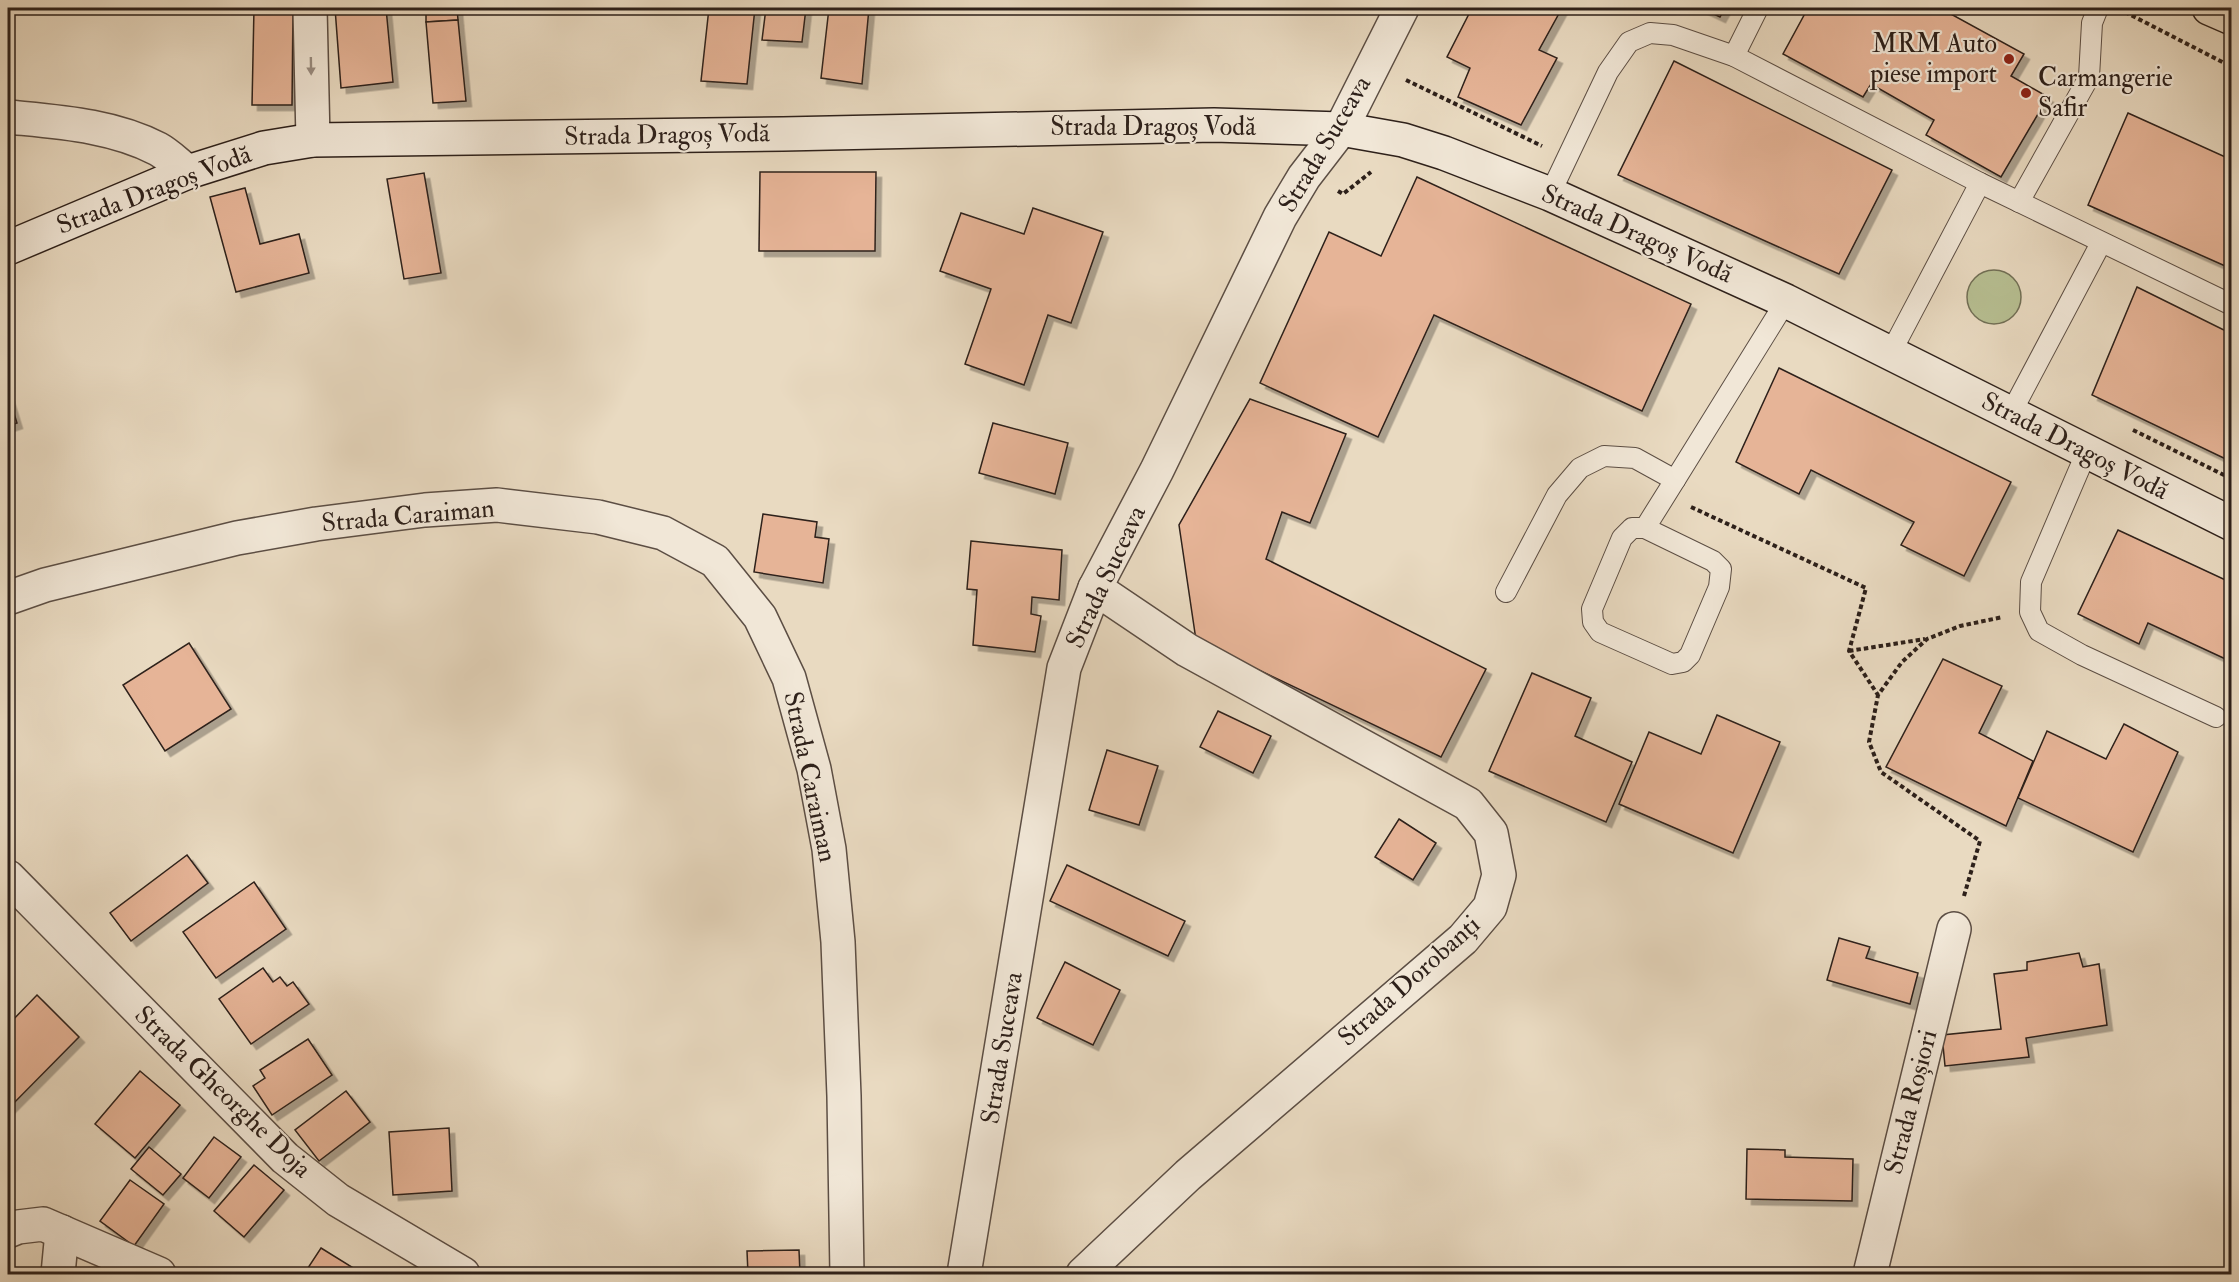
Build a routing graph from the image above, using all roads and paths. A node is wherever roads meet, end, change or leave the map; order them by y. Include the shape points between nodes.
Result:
1 (310, 8) edge
2 (1402, 8) edge
3 (1758, 8) edge
4 (2098, 8) edge
5 (2116, 8) edge
6 (2209, 8) edge
7 (2232, 18) edge
8 (1734, 56) junction
9 (2232, 67) edge
10 (8, 117) edge
11 (1341, 129) junction
12 (313, 140) junction
13 (188, 172) junction
14 (1980, 183) junction
15 (1550, 194) junction
16 (2019, 202) junction
17 (2101, 243) junction
18 (8, 248) edge
19 (1786, 301) junction
20 (2232, 305) edge
21 (1890, 354) junction
22 (2011, 413) junction
23 (2087, 451) junction
24 (1670, 487) junction
25 (2232, 524) edge
26 (1645, 528) junction
27 (1095, 588) junction
28 (1506, 592) dead end
29 (8, 598) edge
30 (2030, 612) junction
31 (1927, 639) junction
32 (1849, 651) junction
33 (1878, 695) junction
34 (2216, 717) dead end
35 (8, 877) edge
36 (1954, 929) joint
37 (8, 1231) edge
38 (62, 1232) junction
39 (58, 1275) edge
40 (159, 1275) edge
41 (463, 1275) edge
42 (847, 1275) edge
43 (964, 1275) edge
44 (1083, 1275) edge
45 (1870, 1275) edge

1 -> 12 street
2 - 11 street, Strada Suceava
3 - 8 lane
4 - 16 lane via 2092,23 2089,77
5 - 9 path
6 - 7 main road
8 - 14 lane
8 - 15 lane via 1673,35 1650,33 1629,42 1608,72
10 - 13 street via 115,132 159,150
11 - 12 street, Strada Dragoș Vodă via 1116,126
11 - 15 street, Strada Dragoș Vodă via 1403,140
11 - 27 street, Strada Suceava via 1304,177 1280,217
12 - 13 street, Strada Dragoș Vodă via 264,148
13 - 18 street, Strada Dragoș Vodă
14 - 16 lane
14 - 21 lane
15 - 19 street, Strada Dragoș Vodă
16 - 17 lane
17 - 20 lane
17 - 22 lane
19 - 21 street, Strada Dragoș Vodă
19 - 24 lane
21 - 22 street, Strada Dragoș Vodă
22 - 23 street, Strada Dragoș Vodă
23 - 25 street, Strada Dragoș Vodă
23 - 30 lane via 2031,582
24 - 26 lane
24 - 28 lane via 1635,458 1604,456 1580,468 1557,495
24 - 32 path via 1866,588
26 - 26 lane via 1632,528 1622,538 1592,609 1593,622 1600,632 1672,664 1683,662 1690,655 1719,587 1720,569 1713,561
27 - 43 street, Strada Suceava via 1064,668
27 - 44 street, Strada Dorobanți via 1187,650 1468,804 1491,833 1499,875 1490,907 1463,939 1188,1175
29 - 42 street, Strada Caraiman via 45,585 237,538 425,510 497,505 598,517 663,533 715,561 760,617 789,678 814,769 829,849 838,942
30 - 31 path via 1960,626
30 - 34 lane via 2039,632
31 - 32 path
31 - 33 path via 1902,662
32 - 33 path
33 - 36 path via 1869,742 1881,772 1980,841
35 - 41 street, Strada Gheorghe Doja via 285,1158 338,1200
36 - 45 street, Strada Roșiori
37 - 38 street via 43,1224
38 - 39 street
38 - 40 street

